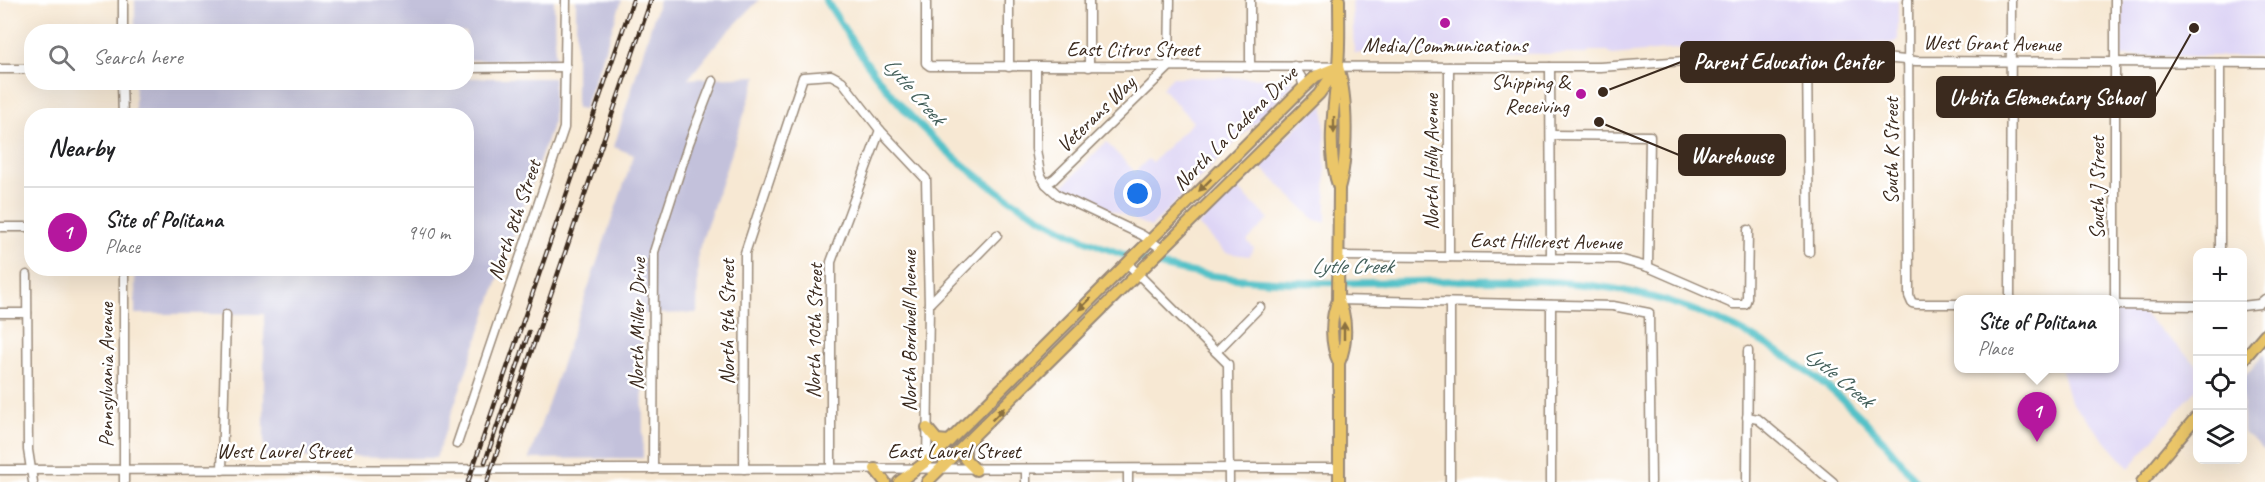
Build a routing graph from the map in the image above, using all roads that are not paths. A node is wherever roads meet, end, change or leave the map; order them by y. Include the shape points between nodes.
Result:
1 (123, 0) edge
2 (566, 0) edge
3 (927, 0) edge
4 (1009, 0) edge
5 (1089, 0) edge
6 (1170, 0) edge
7 (1250, 0) edge
8 (1339, 0) edge
9 (1908, 0) edge
10 (2011, 0) edge
11 (2115, 0) edge
12 (123, 24) edge
13 (1807, 56) junction
14 (1907, 59) junction
15 (2011, 62) junction
16 (2115, 62) junction
17 (2220, 63) junction
18 (2265, 63) edge
19 (1294, 66) junction
20 (566, 67) junction
21 (1009, 67) junction
22 (1036, 67) junction
23 (1089, 67) junction
24 (1169, 67) junction
25 (1250, 67) junction
26 (1338, 67) junction
27 (1449, 67) junction
28 (474, 68) edge
29 (1550, 68) junction
30 (0, 69) edge
31 (24, 69) edge
32 (713, 81) dead end
33 (1304, 87) junction
34 (122, 90) edge
35 (123, 108) edge
36 (1261, 129) junction
37 (880, 130) junction
38 (1551, 135) junction
39 (1272, 140) junction
40 (1046, 184) junction
41 (0, 227) edge
42 (24, 227) edge
43 (1748, 230) dead end
44 (998, 235) dead end
45 (1147, 244) junction
46 (2220, 248) edge
47 (1159, 251) junction
48 (1809, 252) dead end
49 (1338, 256) junction
50 (1551, 256) junction
51 (1449, 257) junction
52 (1127, 263) junction
53 (1648, 267) junction
54 (1139, 271) junction
55 (27, 276) edge
56 (124, 276) edge
57 (2010, 295) edge
58 (2115, 295) edge
59 (2265, 298) edge
60 (1338, 300) junction
61 (1450, 303) junction
62 (929, 304) junction
63 (1954, 304) edge
64 (1551, 305) junction
65 (2119, 305) edge
66 (2247, 305) edge
67 (2193, 306) edge
68 (1260, 307) dead end
69 (0, 313) edge
70 (27, 313) junction
71 (226, 315) dead end
72 (2265, 334) edge
73 (1748, 351) dead end
74 (1216, 352) junction
75 (2246, 356) edge
76 (1011, 380) junction
77 (1022, 390) junction
78 (1747, 417) junction
79 (2193, 422) edge
80 (927, 428) junction
81 (949, 441) junction
82 (457, 444) dead end
83 (965, 446) junction
84 (924, 467) junction
85 (1338, 468) junction
86 (124, 469) junction
87 (569, 469) joint
88 (653, 469) junction
89 (744, 469) junction
90 (831, 469) junction
91 (875, 469) junction
92 (1026, 469) junction
93 (0, 470) edge
94 (33, 470) junction
95 (222, 470) junction
96 (941, 470) junction
97 (976, 470) junction
98 (1128, 470) junction
99 (1229, 470) junction
100 (33, 482) edge
101 (124, 482) edge
102 (885, 482) edge
103 (899, 482) edge
104 (927, 482) edge
105 (1026, 482) edge
106 (1128, 482) edge
107 (1229, 482) edge
108 (1339, 482) edge
109 (1450, 482) edge
110 (1551, 482) edge
111 (1651, 482) edge
112 (1747, 482) edge
113 (1833, 482) edge
114 (2142, 482) edge

1 - 12 street
2 - 20 street, North 8th Street
3 - 21 street, East Citrus Street via 927,65
4 - 21 street
5 - 23 street
6 - 24 street
7 - 25 street
8 - 26 main road
9 - 14 street, South K Street
10 - 15 street
11 - 16 street, South J Street
13 - 14 street, West Grant Avenue
13 - 29 street, West Grant Avenue
13 - 48 street
14 - 15 street, West Grant Avenue
14 - 63 street, South K Street via 1910,296 1912,303
15 - 16 street, West Grant Avenue
15 - 57 street
16 - 17 street, West Grant Avenue
16 - 58 street, South J Street
17 - 18 street, West Grant Avenue
17 - 46 street
19 - 25 street, East Citrus Street
19 - 26 street, East Citrus Street
19 - 33 street
20 - 28 street
20 - 82 street, North 8th Street via 564,128
21 - 22 street, East Citrus Street
22 - 23 street, East Citrus Street
22 - 40 street via 1036,149 1040,174
23 - 24 street, East Citrus Street
24 - 25 street, East Citrus Street
24 - 40 street, Veterans Way
26 - 27 street, East Citrus Street
26 - 33 main road, North La Cadena Drive via 1316,76
26 - 39 main road, North La Cadena Drive via 1327,86
26 - 49 main road via 1344,84
27 - 29 street, East Citrus Street
27 - 51 street, North Holly Avenue
29 - 38 street
30 - 31 street
32 - 88 street, North Miller Drive via 654,252
33 - 36 main road, North La Cadena Drive
34 - 35 street
36 - 39 main road
36 -> 45 main road, North La Cadena Drive
37 - 62 street, North Bordwell Avenue via 926,179
37 - 89 street, North 9th Street via 842,81 831,75 803,77 745,253
37 - 90 street, North 10th Street via 831,262
38 - 50 street
38 - 53 street via 1650,136
39 - 47 main road, North La Cadena Drive
40 - 45 street via 1058,195
41 - 42 street
43 - 53 street, East Hillcrest Avenue via 1745,303 1733,304
44 - 62 street
45 - 47 street
45 - 52 main road, North La Cadena Drive
47 - 54 main road, North La Cadena Drive
49 - 51 street, East Hillcrest Avenue
49 - 60 main road
50 - 51 street, East Hillcrest Avenue
50 - 53 street, East Hillcrest Avenue via 1618,259
52 - 54 street
52 -> 76 main road, North La Cadena Drive
54 - 74 street
54 - 77 main road, North La Cadena Drive
55 - 70 street
56 - 86 street, Pennsylvania Avenue
59 - 66 street via 2259,304
60 - 61 street
60 - 85 main road via 1333,311 1333,352 1339,363
61 - 64 street
61 - 109 street
62 - 80 street, North Bordwell Avenue
64 - 110 street
64 - 111 street via 1613,306 1649,313
65 - 67 street
68 - 74 street
69 - 70 street
70 - 94 street via 28,450
71 - 95 street
72 - 75 main road
73 - 78 street
74 - 99 street via 1228,364
76 - 77 main road
76 - 81 main road, North La Cadena Drive
83 -> 77 main road, North La Cadena Drive
78 - 112 street
78 - 113 street via 1758,419
79 - 114 main road
80 - 81 main road via 937,440
80 - 84 street, North Bordwell Avenue
81 - 84 main road, North La Cadena Drive
83 - 96 main road, North La Cadena Drive
83 - 97 main road via 965,459
84 - 91 street, East Laurel Street
84 - 96 street, East Laurel Street
84 - 103 main road, North La Cadena Drive
84 - 104 street, North Bordwell Avenue
85 - 99 street, East Laurel Street
85 - 108 main road
86 - 94 street, West Laurel Street
86 - 95 street, West Laurel Street
86 - 101 street, Pennsylvania Avenue
87 - 88 street, East Laurel Street
87 - 95 street, West Laurel Street
88 - 89 street, East Laurel Street
89 - 90 street, East Laurel Street
90 - 91 street, East Laurel Street
91 - 102 main road
92 - 97 street, East Laurel Street
92 - 98 street, East Laurel Street
92 - 105 street
93 - 94 street, West Laurel Street
94 - 100 street
96 - 97 street, East Laurel Street
96 - 104 main road, North La Cadena Drive
98 - 99 street, East Laurel Street
98 - 106 street
99 - 107 street

